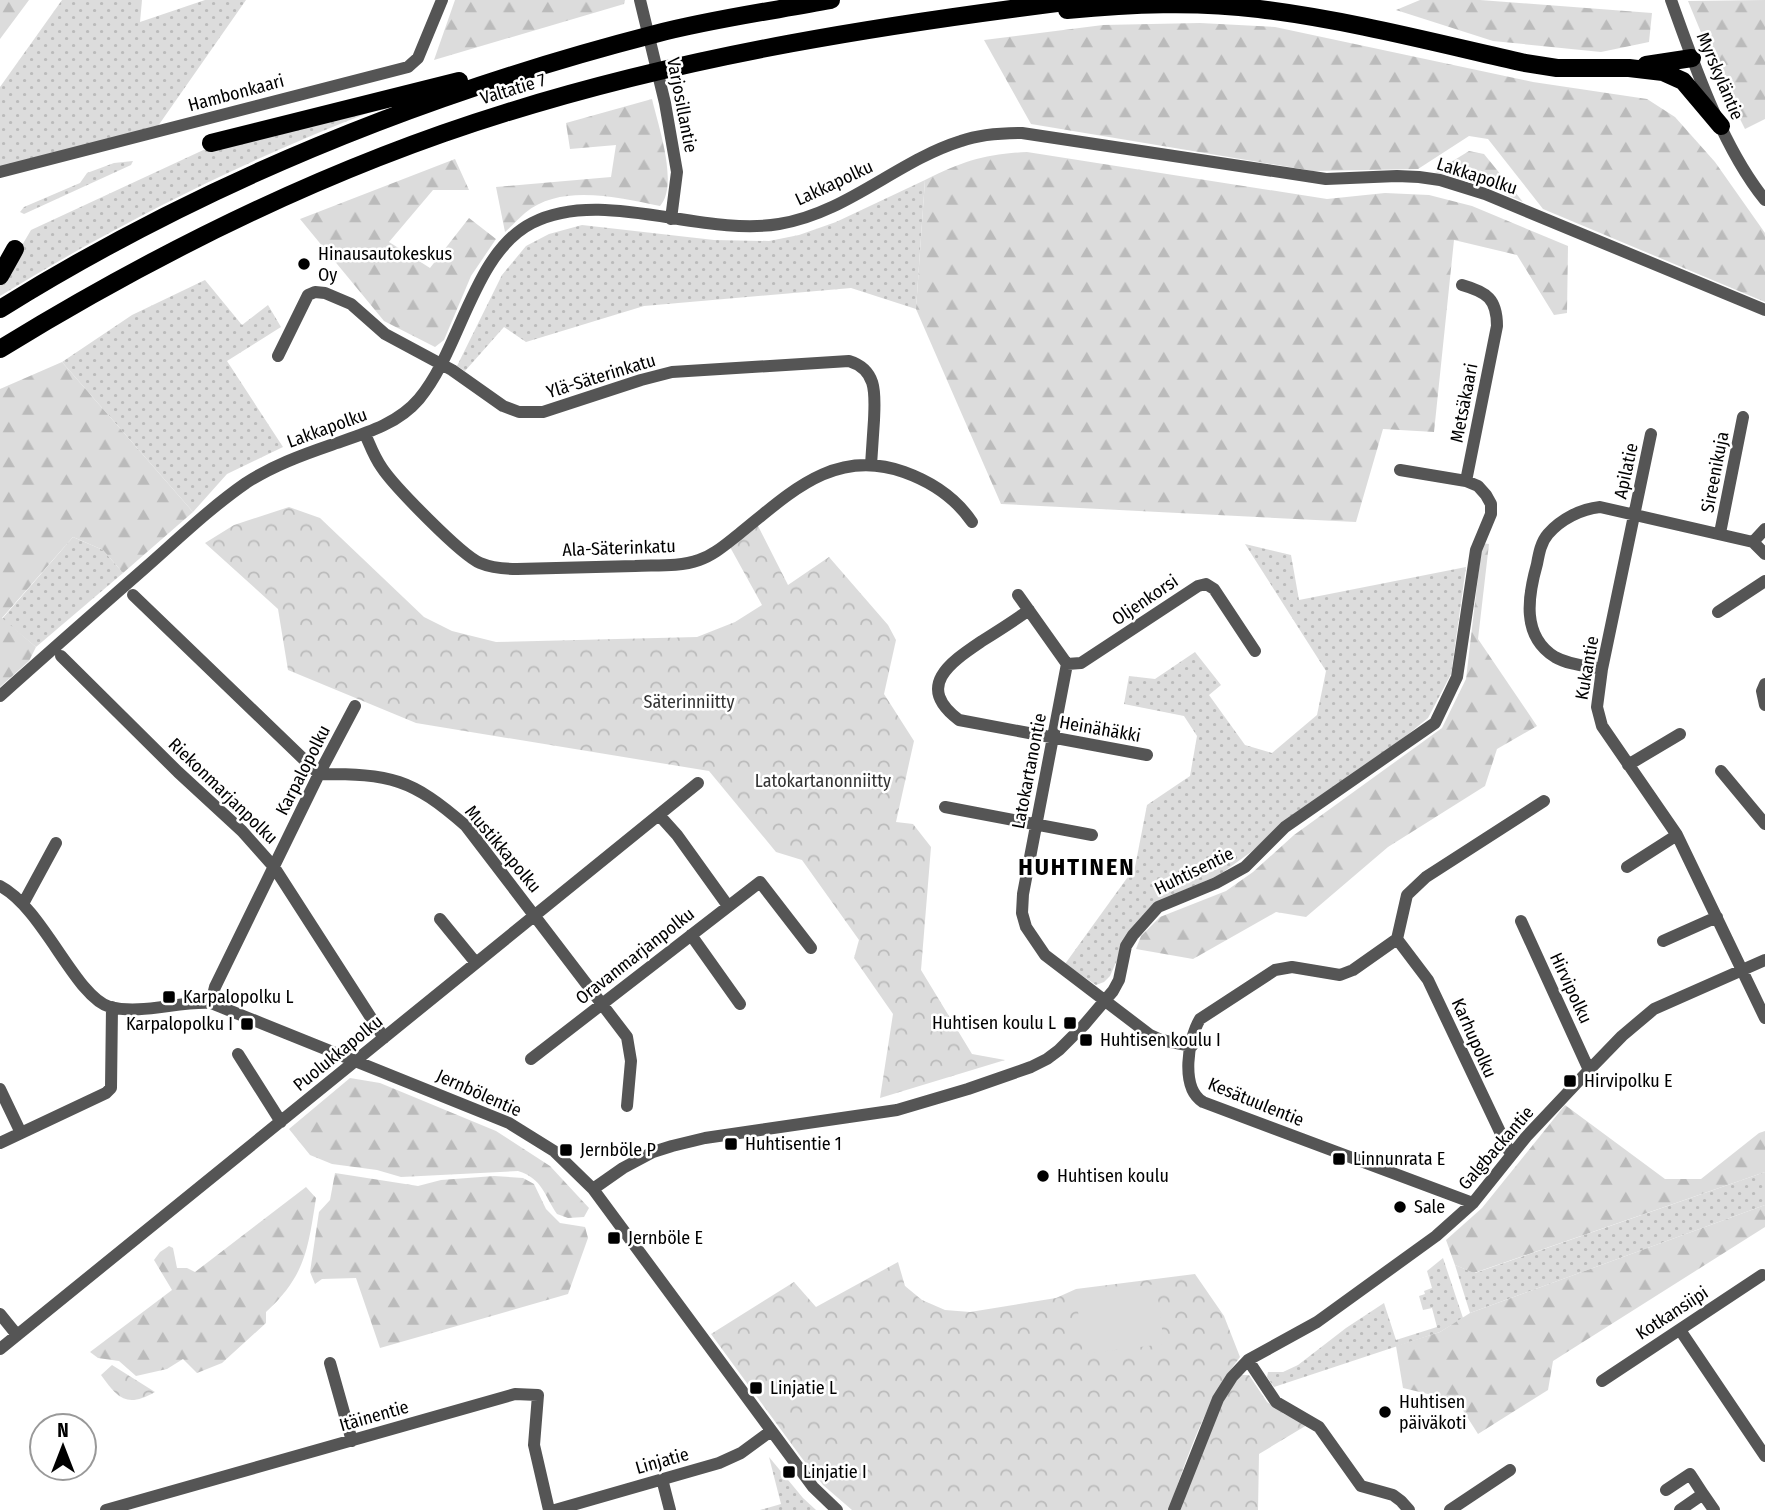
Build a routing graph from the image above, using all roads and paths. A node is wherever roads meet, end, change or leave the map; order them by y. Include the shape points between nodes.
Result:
1 (442, 0) edge
2 (640, 0) edge
3 (831, 0) edge
4 (1081, 0) edge
5 (1671, 0) edge
6 (966, 14) junction
7 (1692, 58) junction
8 (1629, 68) junction
9 (521, 71) junction
10 (1721, 126) junction
11 (211, 143) dead end
12 (0, 172) edge
13 (1765, 200) edge
14 (671, 219) junction
15 (15, 249) dead end
16 (0, 276) edge
17 (1462, 285) dead end
18 (0, 309) edge
19 (1765, 310) edge
20 (0, 349) edge
21 (278, 356) dead end
22 (442, 364) junction
23 (1743, 417) dead end
24 (365, 434) junction
25 (1651, 434) dead end
26 (871, 465) junction
27 (1400, 470) dead end
28 (1466, 481) junction
29 (1634, 514) junction
30 (972, 522) dead end
31 (1765, 529) edge
32 (1720, 533) junction
33 (1754, 542) junction
34 (1765, 554) edge
35 (1765, 581) edge
36 (133, 595) dead end
37 (1018, 595) dead end
38 (1029, 610) junction
39 (1718, 612) dead end
40 (1255, 651) dead end
41 (61, 656) dead end
42 (1067, 664) junction
43 (1602, 668) junction
44 (1765, 684) edge
45 (0, 696) edge
46 (1765, 705) edge
47 (355, 706) dead end
48 (1680, 734) dead end
49 (1053, 738) junction
50 (1147, 755) dead end
51 (1628, 765) junction
52 (1721, 771) dead end
53 (319, 774) junction
54 (698, 783) dead end
55 (1544, 801) dead end
56 (945, 807) dead end
57 (659, 815) junction
58 (1036, 824) junction
59 (1765, 824) edge
60 (1092, 835) dead end
61 (1677, 835) junction
62 (56, 843) dead end
63 (275, 867) junction
64 (1627, 867) dead end
65 (0, 886) edge
66 (24, 902) junction
67 (728, 906) junction
68 (535, 915) junction
69 (1717, 917) junction
70 (440, 919) dead end
71 (1521, 921) dead end
72 (691, 935) junction
73 (1397, 939) junction
74 (1663, 941) dead end
75 (811, 948) dead end
76 (1765, 960) edge
77 (476, 963) junction
78 (1743, 970) junction
79 (1105, 1000) junction
80 (211, 1003) junction
81 (602, 1003) junction
82 (740, 1004) dead end
83 (112, 1007) junction
84 (1765, 1018) edge
85 (384, 1038) junction
86 (1192, 1046) junction
87 (238, 1054) dead end
88 (531, 1059) dead end
89 (356, 1061) junction
90 (1589, 1070) junction
91 (0, 1089) edge
92 (627, 1106) dead end
93 (281, 1122) junction
94 (21, 1133) junction
95 (0, 1143) edge
96 (1511, 1155) junction
97 (593, 1189) junction
98 (1473, 1203) junction
99 (1762, 1275) dead end
100 (0, 1314) edge
101 (1680, 1329) junction
102 (17, 1335) junction
103 (0, 1349) edge
104 (1248, 1360) junction
105 (330, 1363) dead end
106 (1602, 1381) dead end
107 (771, 1431) junction
108 (352, 1441) junction
109 (1765, 1456) edge
110 (1510, 1470) dead end
111 (662, 1479) junction
112 (1666, 1490) dead end
113 (1703, 1494) junction
114 (106, 1510) edge
115 (549, 1510) edge
116 (555, 1510) edge
117 (670, 1510) edge
118 (837, 1510) edge
119 (1174, 1510) edge
120 (1409, 1510) edge
121 (1450, 1510) edge
122 (1679, 1510) edge
123 (1714, 1510) edge

1 - 12 street, Hambonkaari via 418,58 408,67
2 - 14 street, Varjosillantie via 677,172
3 - 9 highway, Valtatie 7 via 657,33
4 - 6 highway, Valtatie 7
5 - 7 street, Myrskyläntie
6 - 8 highway via 1158,4 1256,8 1330,19 1525,63
6 - 20 highway, Valtatie 7 via 726,55 503,113 391,153 259,209 155,260
7 - 8 highway
7 - 10 street, Myrskyläntie
8 - 10 highway via 1663,72 1683,81
9 - 11 highway via 460,81
9 - 18 highway, Valtatie 7 via 384,118 250,173 137,230
10 - 13 street, Myrskyläntie
14 - 19 street, Lakkapolku via 752,226 796,220 825,211 952,144 980,136 1022,133 1326,180 1397,176 1440,180 1485,194
14 - 22 street, Lakkapolku via 584,209 559,212 529,224 491,262
15 - 16 highway
17 - 28 street, Metsäkaari via 1486,295 1497,312
21 - 22 street, Ylä-Säterinkatu via 308,295 315,292 351,304 385,334
22 - 24 street, Lakkapolku via 410,408
22 - 26 street, Ylä-Säterinkatu via 509,410 531,414 672,372 849,361 868,372 874,386
23 - 32 street, Sireenikuja
24 - 26 street, Ala-Säterinkatu via 387,476 462,552 479,563 509,569 693,562 719,549 810,479
24 - 45 street, Lakkapolku via 283,463 244,485
25 - 29 street, Apilatie
26 - 30 street, Ala-Säterinkatu via 928,483 952,498
27 - 28 street
28 - 79 street, Huhtisentie via 1478,486 1492,510 1476,550 1457,677 1435,723 1285,827 1245,867 1158,907 1126,946 1119,980
29 - 32 street
29 - 43 street, Kukantie
29 - 43 street via 1600,507 1577,513 1547,535 1530,593 1530,621 1541,645 1556,657
31 - 33 street
32 - 33 street
33 - 34 street
35 - 39 street
36 - 53 street
37 - 38 street
38 - 42 street
38 - 49 street, Heinähäkki via 951,663 941,676 940,698 959,720
40 - 42 street, Oljenkorsi via 1214,589 1206,584 1081,663
41 - 63 street, Riekonmarjanpolku
42 - 49 street, Latokartanontie
43 - 51 street, Kukantie via 1598,717
44 - 46 street
47 - 53 street, Karpalopolku
48 - 51 street
49 - 50 street, Heinähäkki
49 - 58 street, Latokartanontie
51 - 61 street, Kukantie
52 - 59 street
53 - 63 street, Karpalopolku
53 - 68 street, Mustikkapolku via 367,774 402,781 436,800 466,826
54 - 57 street, Puolukkapolku
55 - 73 street via 1415,886 1407,895
56 - 58 street
57 - 67 street
57 - 68 street, Puolukkapolku
58 - 60 street
58 - 79 street, Latokartanontie via 1023,894 1026,927 1045,955
61 - 64 street
61 - 69 street, Kukantie
62 - 66 street
63 - 80 street, Karpalopolku
63 - 85 street, Riekonmarjanpolku
65 - 66 street
66 - 83 street via 87,990
67 - 72 street, Oravanmarjanpolku
67 - 75 street, Oravanmarjanpolku via 760,882
68 - 77 street, Puolukkapolku
68 - 81 street, Mustikkapolku
69 - 74 street
69 - 78 street, Kukantie
70 - 77 street
71 - 90 street, Hirvipolku
72 - 81 street, Oravanmarjanpolku
72 - 82 street
73 - 86 street, Kesätuulentie via 1340,975 1292,967 1275,970 1200,1018
73 - 96 street, Karhupolku via 1428,980
76 - 78 street, Galgbackantie
77 - 85 street, Puolukkapolku
78 - 84 street, Kukantie
78 - 90 street, Galgbackantie via 1654,1009
79 - 86 street, Latokartanontie via 1150,1035
79 - 97 street, Huhtisentie via 1059,1051 1031,1067 897,1110 672,1146 623,1168
80 - 83 street, Jernbölentie
80 - 89 street, Jernbölentie
81 - 88 street, Oravanmarjanpolku
81 - 92 street, Mustikkapolku via 630,1046
83 - 94 street via 111,1088
85 - 89 street, Puolukkapolku
86 - 98 street, Kesätuulentie via 1189,1084 1203,1102
87 - 93 street
89 - 93 street, Puolukkapolku
89 - 97 street, Jernbölentie via 509,1123 554,1151
90 - 96 street, Galgbackantie
91 - 94 street
93 - 102 street, Puolukkapolku
94 - 95 street
96 - 98 street, Galgbackantie
97 - 107 street, Jernbölentie
98 - 104 street, Galgbackantie via 1355,1297
99 - 101 street, Kotkansiipi
100 - 102 street
101 - 106 street, Kotkansiipi
101 - 109 street
102 - 103 street, Puolukkapolku
104 - 119 street via 1218,1399
104 - 120 street via 1276,1402 1319,1427 1361,1486 1393,1495
105 - 108 street
107 - 111 street, Linjatie via 730,1459
107 - 118 street, Jernbölentie via 813,1487
108 - 114 street, Itäinentie
108 - 115 street, Itäinentie via 515,1394 538,1395 534,1445
110 - 121 street
111 - 116 street, Linjatie
111 - 117 street
112 - 113 street via 1690,1474
113 - 122 street
113 - 123 street

